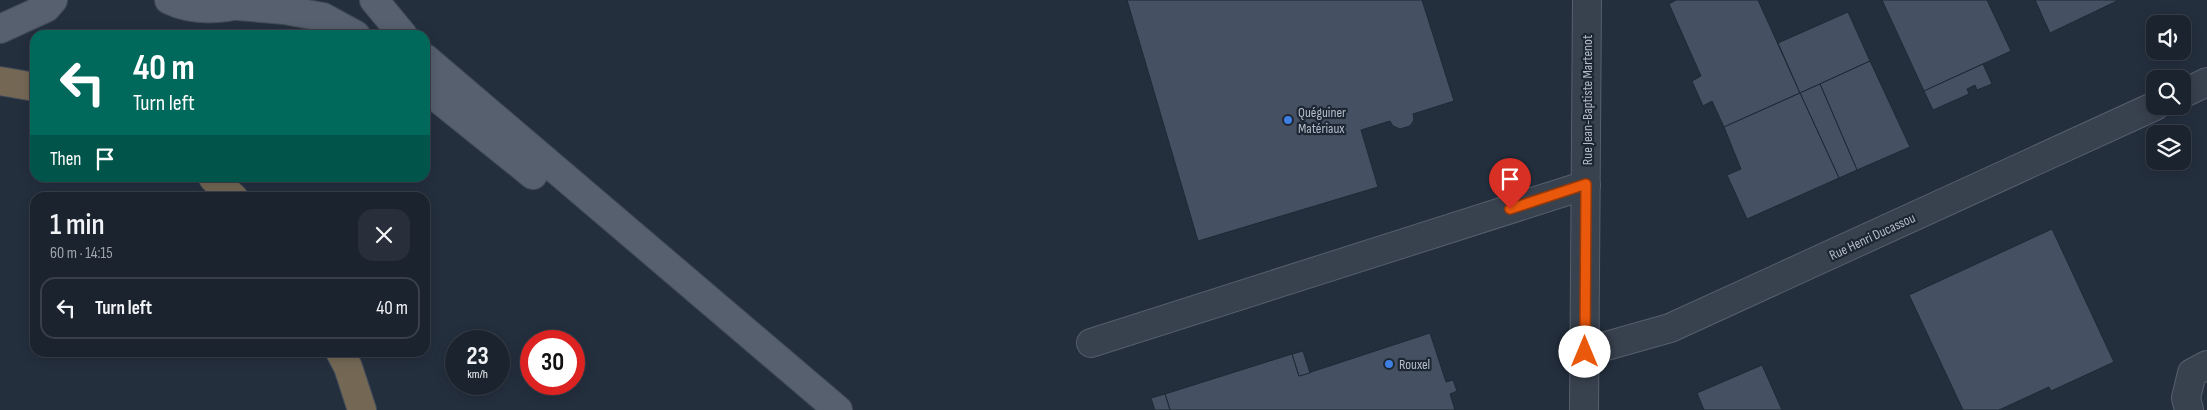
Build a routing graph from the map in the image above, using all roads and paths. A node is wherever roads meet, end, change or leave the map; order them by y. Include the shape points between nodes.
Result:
1 (53, 0) edge
2 (169, 0) edge
3 (374, 0) edge
4 (1587, 0) edge
5 (247, 3) edge
6 (0, 29) edge
7 (347, 30) edge
8 (399, 30) edge
9 (430, 62) edge
10 (0, 81) edge
11 (2207, 82) edge
12 (30, 86) edge
13 (2191, 90) edge
14 (430, 92) edge
15 (2146, 110) edge
16 (217, 182) edge
17 (1586, 184) junction
18 (228, 192) edge
19 (1091, 342) dead end
20 (1585, 352) junction
21 (343, 357) edge
22 (2207, 365) edge
23 (362, 410) edge
24 (813, 410) edge
25 (838, 410) edge
26 (1584, 410) edge
27 (2188, 410) edge

1 - 6 main road via 46,8
2 - 5 main road via 209,8
3 - 8 main road
4 - 17 street, Rue Jean-Baptiste Martenot
5 - 7 main road via 323,17
9 - 25 main road
10 - 12 highway
11 - 13 street
14 - 24 main road
15 - 20 street, Rue Henri Ducassou via 1670,328
16 - 18 highway
17 - 19 street
17 - 20 street, Rue Jean-Baptiste Martenot
20 - 26 street, Rue Jean-Baptiste Martenot
21 - 23 highway
22 - 27 street via 2192,373 2186,398

